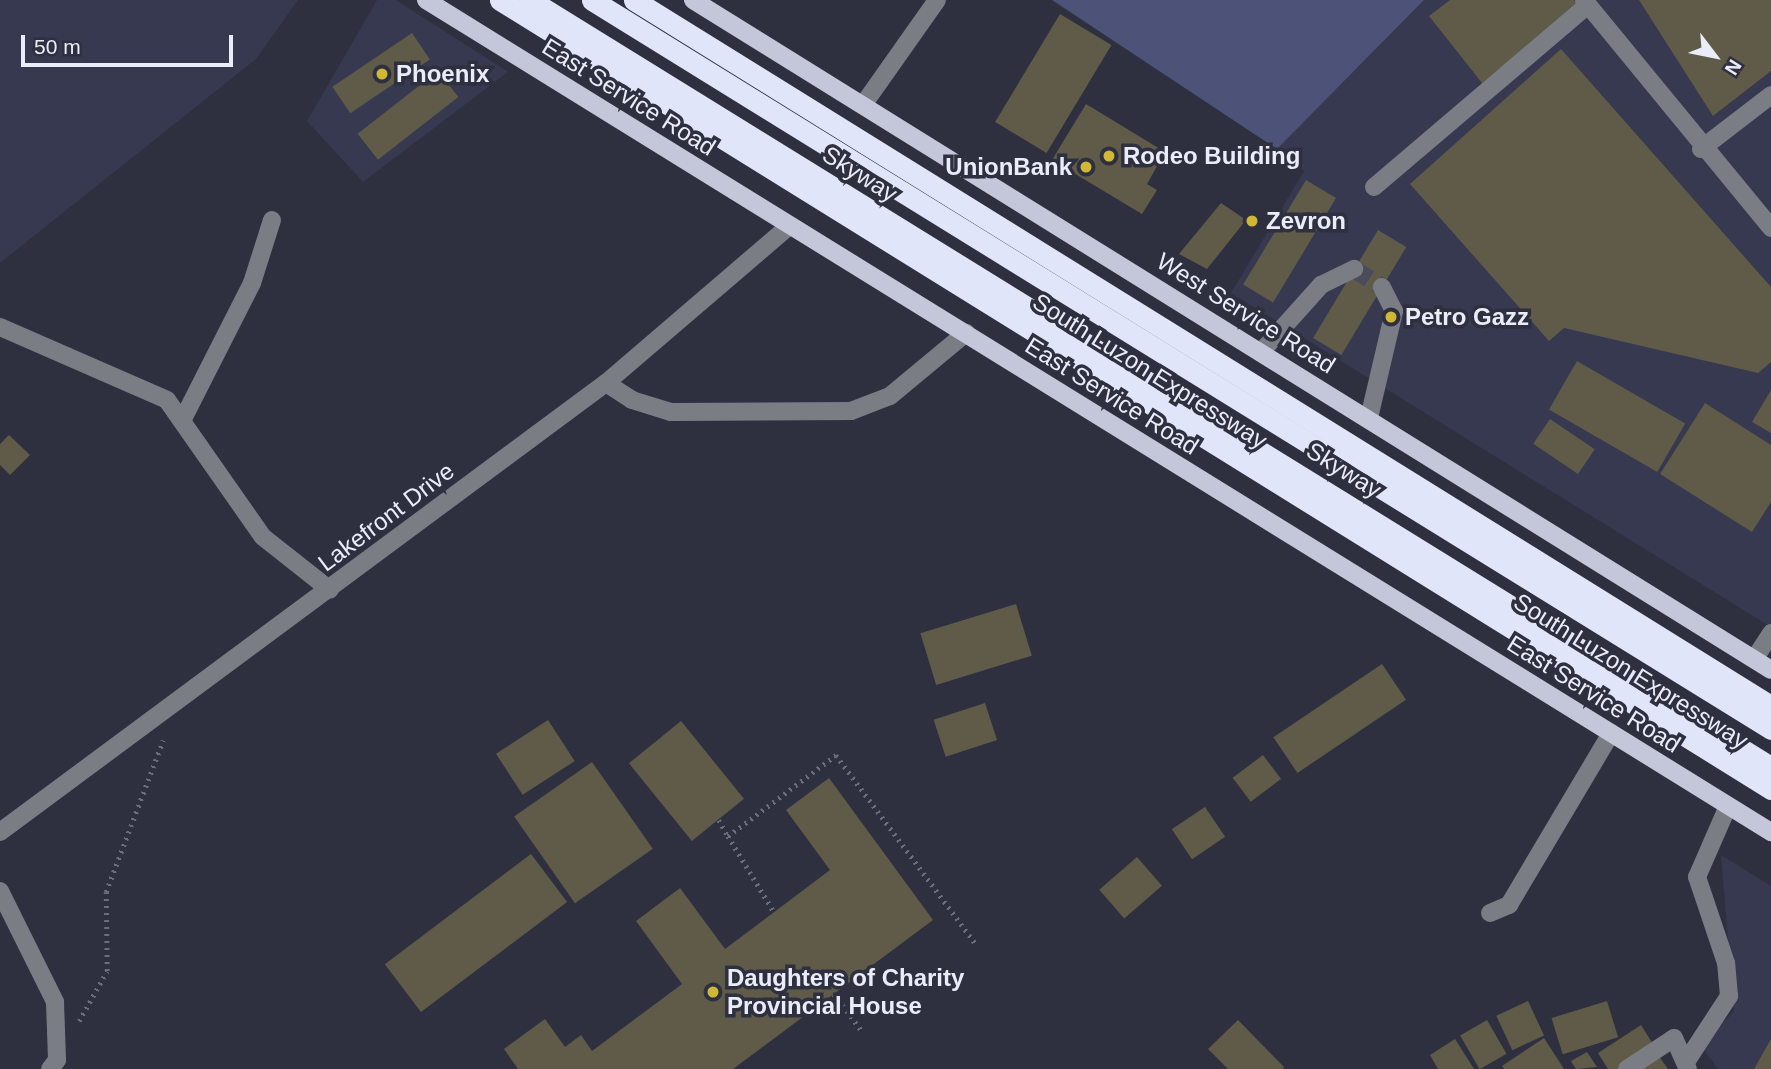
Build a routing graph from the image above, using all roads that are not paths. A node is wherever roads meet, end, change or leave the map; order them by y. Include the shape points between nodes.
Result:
1 (426, 0) edge
2 (499, 0) edge
3 (530, 0) edge
4 (592, 0) edge
5 (634, 0) edge
6 (693, 0) edge
7 (937, 0) edge
8 (1586, 3) edge
9 (1771, 95) edge
10 (863, 105) junction
11 (1701, 149) junction
12 (1374, 187) dead end
13 (272, 220) dead end
14 (789, 226) junction
15 (1771, 228) edge
16 (1354, 270) dead end
17 (1382, 286) tunnel mouth
18 (0, 327) edge
19 (966, 333) junction
20 (1262, 351) junction
21 (606, 383) junction
22 (184, 417) junction
23 (1369, 418) junction
24 (330, 590) junction
25 (1771, 633) edge
26 (1755, 658) junction
27 (1771, 670) edge
28 (1771, 706) edge
29 (1771, 729) edge
30 (1611, 733) junction
31 (1771, 767) edge
32 (1771, 789) edge
33 (1728, 806) junction
34 (0, 832) edge
35 (1771, 832) edge
36 (0, 891) edge
37 (1490, 913) dead end
38 (53, 1065) edge
39 (1687, 1065) edge
40 (1627, 1069) edge

1 - 14 main road, East Service Road
2 - 32 highway, South Luzon Expressway
3 - 31 highway, Skyway
4 - 29 highway, Skyway
5 - 28 highway, South Luzon Expressway
6 - 10 main road, West Service Road
7 - 10 street
8 - 11 street
8 - 12 street
9 - 11 street
10 - 20 main road, West Service Road
11 - 15 street
13 - 22 street via 252,284
14 - 19 main road, East Service Road
14 - 21 street, Lakefront Drive
16 - 20 street via 1321,285
17 - 23 street via 1394,312
18 - 22 street via 148,388
19 - 21 street via 890,396 851,411 671,412 632,400
19 - 30 main road, East Service Road
20 - 23 main road, West Service Road
21 - 24 street, Lakefront Drive
22 - 24 street via 263,537
23 - 26 main road, West Service Road
24 - 34 street, Lakefront Drive
25 - 26 street
26 - 27 main road, West Service Road
30 - 33 main road, East Service Road
30 - 37 street via 1510,905
33 - 35 main road, East Service Road
33 - 39 street via 1697,877 1726,963 1729,996
36 - 38 street via 55,1002
39 - 40 street via 1674,1038

